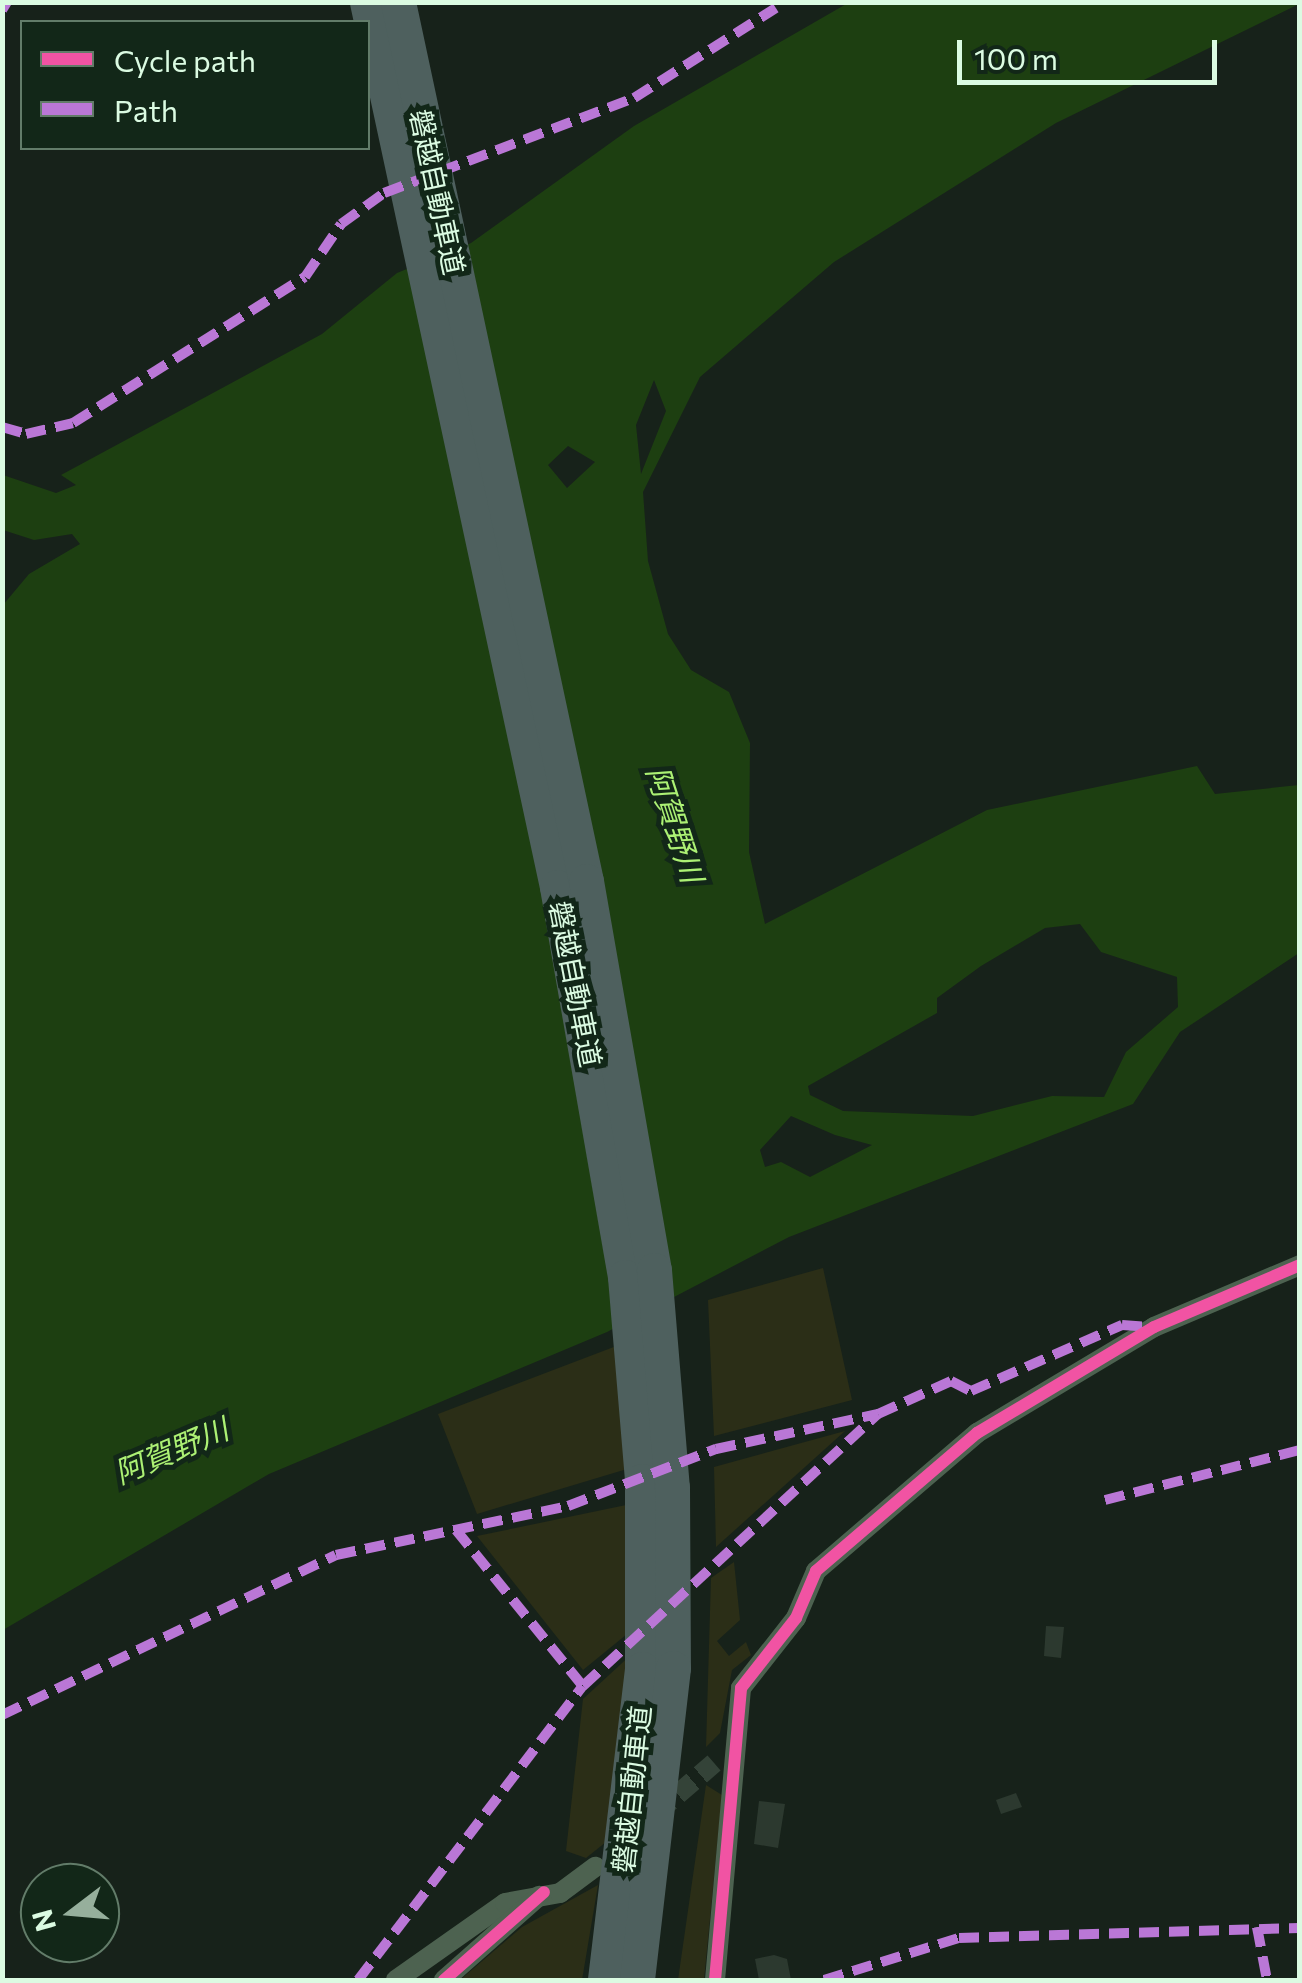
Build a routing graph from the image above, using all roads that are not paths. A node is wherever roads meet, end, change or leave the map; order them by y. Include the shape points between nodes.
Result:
1 (367, 2) edge
2 (398, 2) edge
3 (1300, 1264) edge
4 (658, 1669) junction
5 (731, 1740) junction
6 (714, 1764) tunnel mouth
7 (595, 1867) dead end
8 (544, 1892) junction
9 (396, 1980) edge
10 (444, 1980) edge
11 (605, 1980) edge
12 (637, 1980) edge
13 (652, 1980) edge
14 (715, 1980) edge

1 - 4 highway, 磐越自動車道 via 605,1142 636,1380
2 - 4 highway, 磐越自動車道 via 636,1140 666,1383
3 - 5 street via 1082,1367 977,1432 874,1517 816,1571 796,1618 741,1688
4 - 11 highway, 磐越自動車道
4 - 12 highway, 磐越自動車道
4 - 13 highway via 679,1767
5 - 6 street
5 - 14 street
7 - 8 street via 560,1893
8 - 9 street via 505,1904
8 - 10 street

